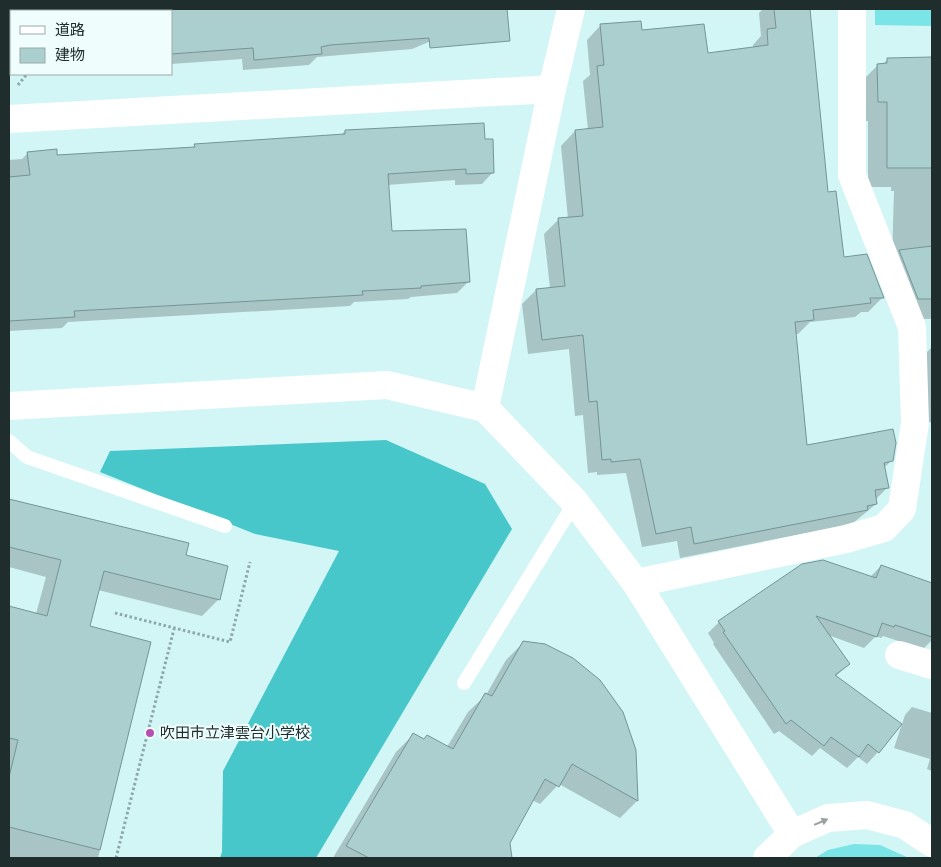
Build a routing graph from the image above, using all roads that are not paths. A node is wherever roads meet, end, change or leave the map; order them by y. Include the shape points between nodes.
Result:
1 (572, 9) edge
2 (852, 9) edge
3 (552, 89) junction
4 (9, 119) edge
5 (922, 327) edge
6 (9, 406) edge
7 (485, 408) junction
8 (9, 441) edge
9 (575, 502) junction
10 (225, 526) dead end
11 (636, 583) junction
12 (899, 655) dead end
13 (932, 665) edge
14 (464, 683) dead end
15 (792, 834) junction
16 (932, 843) edge
17 (767, 858) edge

1 - 3 street
2 - 5 street via 852,175
3 - 4 street
3 - 7 street
5 - 11 street via 915,422 902,509 884,528 846,539
6 - 7 street via 387,385
7 - 9 street
8 - 10 lane via 27,457
9 - 11 street
9 - 14 lane
11 - 15 street
12 - 13 street
15 -> 16 street via 828,818 866,815 905,825
15 - 17 street

